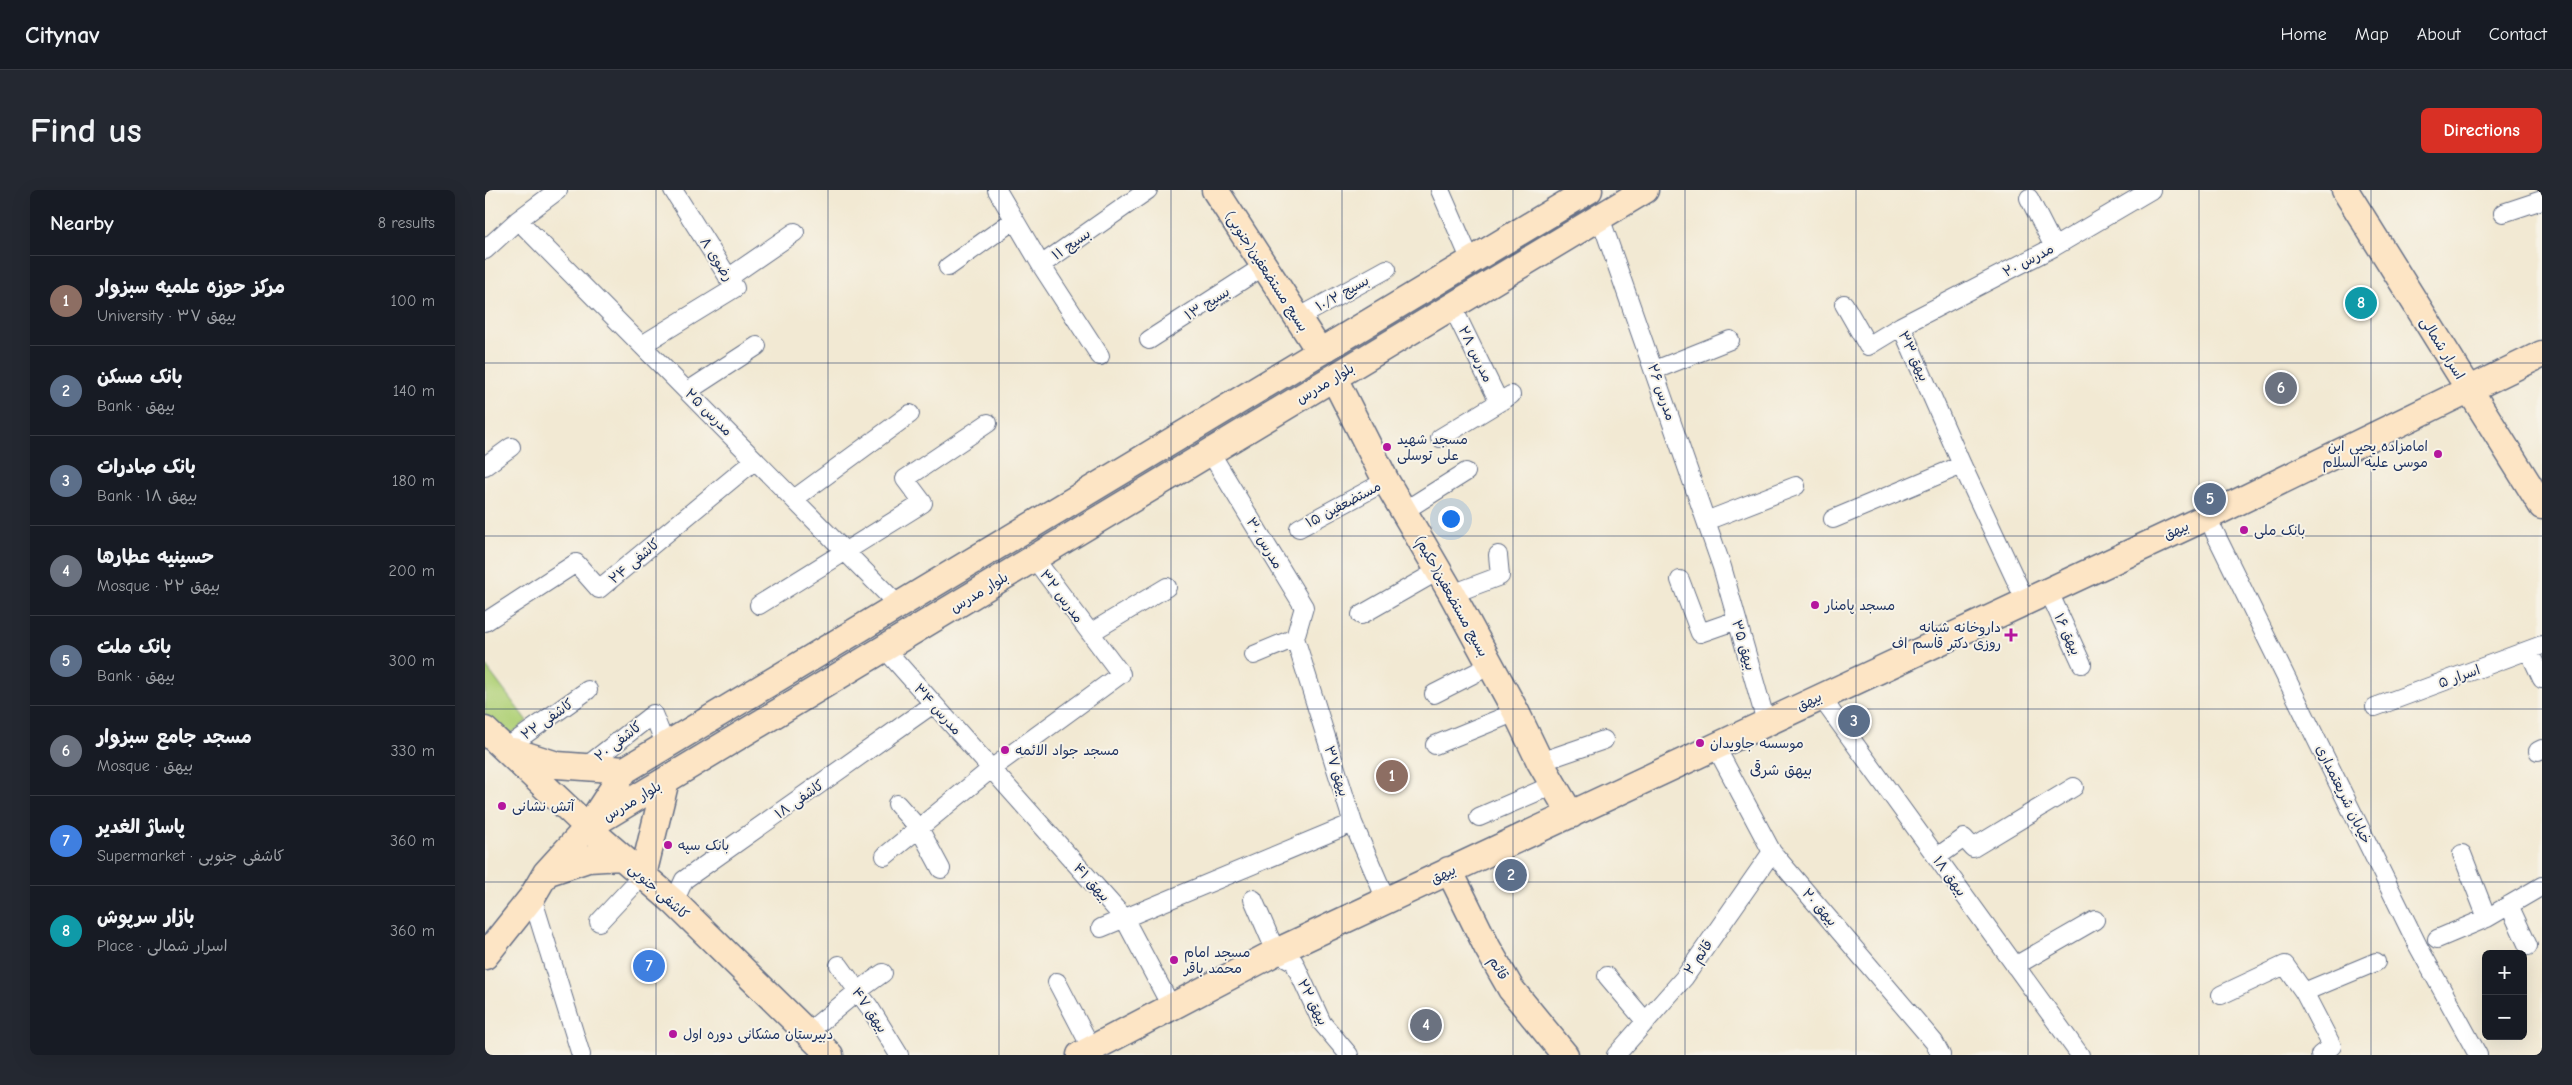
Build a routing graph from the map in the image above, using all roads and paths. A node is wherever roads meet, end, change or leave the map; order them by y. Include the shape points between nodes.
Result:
1 (558, 190) edge
2 (673, 190) edge
3 (997, 190) edge
4 (1148, 190) edge
5 (1215, 190) edge
6 (1440, 190) edge
7 (1589, 190) edge
8 (1645, 190) edge
9 (2151, 190) edge
10 (2345, 190) edge
11 (2029, 198) dead end
12 (2542, 200) edge
13 (2503, 213) dead end
14 (1600, 217) junction
15 (518, 220) junction
16 (1014, 220) junction
17 (795, 232) dead end
18 (2053, 246) junction
19 (485, 250) edge
20 (1481, 255) junction
21 (1041, 265) junction
22 (1265, 266) junction
23 (948, 267) dead end
24 (1387, 269) dead end
25 (1507, 273) junction
26 (729, 278) junction
27 (1844, 304) dead end
28 (1453, 306) junction
29 (1298, 318) junction
30 (1901, 326) junction
31 (1149, 340) dead end
32 (1730, 340) dead end
33 (642, 345) junction
34 (757, 346) dead end
35 (1320, 352) junction
36 (2542, 354) edge
37 (1100, 356) dead end
38 (1655, 370) junction
39 (1334, 378) junction
40 (2468, 388) junction
41 (688, 391) junction
42 (910, 414) dead end
43 (988, 423) dead end
44 (1440, 438) dead end
45 (511, 447) dead end
46 (1210, 452) junction
47 (755, 460) junction
48 (1136, 463) junction
49 (1961, 465) junction
50 (485, 466) edge
51 (1466, 472) dead end
52 (1387, 481) junction
53 (1797, 486) dead end
54 (1152, 487) junction
55 (794, 499) junction
56 (2542, 506) edge
57 (1403, 509) junction
58 (1833, 519) dead end
59 (1706, 521) junction
60 (1299, 528) dead end
61 (2214, 531) dead end
62 (846, 551) junction
63 (1498, 555) dead end
64 (1034, 558) junction
65 (1722, 567) joint
66 (1439, 572) junction
67 (1680, 580) dead end
68 (1167, 587) dead end
69 (1452, 594) junction
70 (2042, 598) junction
71 (759, 605) dead end
72 (899, 606) junction
73 (1361, 615) dead end
74 (1737, 620) junction
75 (485, 622) edge
76 (1091, 633) junction
77 (1295, 638) junction
78 (884, 648) junction
79 (2535, 648) edge
80 (1254, 655) dead end
81 (2082, 664) dead end
82 (1491, 665) junction
83 (2542, 679) edge
84 (588, 690) dead end
85 (1434, 694) dead end
86 (1820, 696) junction
87 (933, 704) junction
88 (2375, 707) dead end
89 (1516, 712) junction
90 (1766, 722) junction
91 (491, 737) edge
92 (1604, 740) dead end
93 (1435, 745) dead end
94 (666, 746) junction
95 (1716, 747) junction
96 (1540, 762) junction
97 (584, 768) junction
98 (991, 769) junction
99 (625, 770) junction
100 (666, 780) junction
101 (1553, 785) junction
102 (2074, 787) dead end
103 (897, 804) dead end
104 (1571, 815) junction
105 (1479, 817) dead end
106 (1353, 823) junction
107 (588, 827) junction
108 (920, 830) junction
109 (1772, 852) junction
110 (2462, 854) dead end
111 (885, 856) dead end
112 (621, 858) junction
113 (1937, 858) junction
114 (941, 869) dead end
115 (1449, 870) junction
116 (547, 874) junction
117 (643, 875) junction
118 (2542, 886) edge
119 (532, 897) junction
120 (1253, 899) dead end
121 (674, 902) junction
122 (1387, 902) junction
123 (2509, 904) junction
124 (1124, 918) junction
125 (2487, 918) junction
126 (2095, 920) dead end
127 (599, 922) dead end
128 (1101, 928) dead end
129 (2437, 939) dead end
130 (2528, 946) dead end
131 (1276, 952) junction
132 (485, 956) edge
133 (2375, 962) dead end
134 (839, 965) dead end
135 (2015, 966) junction
136 (883, 973) dead end
137 (1607, 976) dead end
138 (1057, 982) dead end
139 (858, 991) junction
140 (2304, 992) junction
141 (2221, 995) dead end
142 (1173, 1008) junction
143 (1647, 1022) junction
144 (807, 1033) junction
145 (1089, 1053) edge
146 (581, 1055) edge
147 (830, 1055) edge
148 (899, 1055) edge
149 (1349, 1055) edge
150 (1565, 1055) edge
151 (1616, 1055) edge
152 (1941, 1055) edge
153 (2080, 1055) edge
154 (2320, 1055) edge
155 (2478, 1055) edge

1 - 15 street
2 - 26 street, رضوی ۸
3 - 16 street, بسیج ۱۱
4 - 21 street, بسیج ۱۱
5 - 22 main road, بسیج مستضعفین(جنوبی)
6 - 20 street
7 - 20 main road, بلوار مدرس
8 - 14 main road, بلوار مدرس
9 - 18 street, مدرس ۲۰
10 - 40 main road, اسرار شمالی
11 - 18 street
12 - 13 street
14 - 25 main road, بلوار مدرس
14 - 38 street, مدرس ۲۶
15 - 19 street
15 - 33 street, مدرس ۲۵
16 - 21 street, بسیج ۱۱
16 - 23 street
17 - 26 street
18 - 30 street, مدرس ۲۰
20 - 25 main road
20 - 35 main road, بلوار مدرس
21 - 37 street
22 - 29 main road, بسیج مستضعفین(جنوبی)
22 - 31 street, بسیج ۱۳
24 - 29 street, بسیج ۱۰/۲
25 - 28 main road, بلوار مدرس
26 - 33 street, رضوی ۸ via 735,288
27 - 30 street, بیهق ۳۳ via 1868,346
28 - 39 main road, بلوار مدرس
28 - 44 street, مدرس ۲۸ via 1505,398
29 - 35 main road, بسیج مستضعفین(جنوبی)
30 - 49 street, بیهق ۳۳
32 - 38 street
33 - 41 street, مدرس ۲۵
34 - 41 street
35 - 48 main road, بلوار مدرس
36 - 40 main road, بیهق
38 - 59 street, مدرس ۲۶
39 - 46 main road, بلوار مدرس
39 - 52 main road, بسیج مستضعفین(حکیم)
40 - 56 main road, اسرار شمالی
40 - 70 main road, بیهق
41 - 47 street, مدرس ۲۵
42 - 55 street
43 - 62 street via 905,478 923,503
45 - 50 street
46 - 54 main road, بلوار مدرس
46 - 77 street, مدرس ۳۰ via 1304,607
47 - 55 street, مدرس ۲۵
47 - 75 street, کاشفی ۲۴ via 599,589 576,564
48 - 54 main road
48 - 72 main road, بلوار مدرس
49 - 58 street
49 - 70 street, بیهق ۳۳
51 - 57 street
52 - 57 main road, بسیج مستضعفین(حکیم)
52 - 60 street, مستضعفین ۱۵
53 - 59 street
54 - 64 main road, بلوار مدرس
55 - 62 street, مدرس ۲۵
57 - 66 main road, بسیج مستضعفین(حکیم)
59 - 65 street, مدرس ۲۶
61 - 155 street, خیابان شریعتمداری via 2418,946
62 - 71 street
62 - 72 street, مدرس ۲۵
63 - 69 street via 1500,576
64 - 76 street, مدرس ۳۲
64 - 78 main road, بلوار مدرس
65 - 74 street, بیهق ۳۵
66 - 69 main road, بسیج مستضعفین(حکیم)
66 - 73 street
67 - 74 street via 1700,633
68 - 76 street
69 - 82 main road, بسیج مستضعفین(حکیم)
70 - 81 street, بیهق ۱۶
70 - 86 main road, بیهق
72 - 94 main road, بلوار مدرس
74 - 90 street, بیهق ۳۵
76 - 98 street, مدرس ۳۲ via 1121,674
77 - 80 street
77 - 106 street, بیهق ۳۷
78 - 87 street, مدرس ۳۴
78 - 100 main road, بلوار مدرس
79 - 83 street
79 - 88 street, اسرار ۵
82 - 85 street
82 - 89 main road, بسیج مستضعفین(حکیم)
84 - 91 street, کاشفی ۲۲
86 - 90 main road, بیهق
86 - 113 street, بیهق ۱۸
87 - 98 street, مدرس ۳۴
87 - 121 street, کاشفی ۱۸ via 684,880
89 - 93 street
89 - 96 main road, بسیج مستضعفین(حکیم)
90 - 95 main road, بیهق
91 - 97 main road via 557,765
91 - 107 main road, کاشفی جنوبی
92 - 96 street
94 - 97 street, کاشفی ۲۰ via 653,714
94 - 99 main road, بلوار مدرس
95 - 104 main road, بیهق
95 - 109 street, بیهق ۲۰
96 - 101 main road, بسیج مستضعفین(حکیم)
97 - 99 main road
98 - 108 street
98 - 124 street, بیهق ۴۱
99 - 107 main road, بلوار مدرس
100 - 107 main road, بلوار مدرس
100 - 117 main road
101 - 104 main road, بسیج مستضعفین(حکیم)
101 - 105 street
102 - 113 street via 1973,848 1964,838
103 - 108 street
104 - 115 main road, بیهق
106 - 122 street, بیهق ۳۷
106 - 124 street
107 - 112 main road, کاشفی جنوبی
107 - 116 main road
108 - 111 street
108 - 114 street
109 - 143 street, قائم ۲ via 1684,978
109 - 152 street, بیهق ۲۰ via 1870,964
110 - 125 street
112 - 116 main road via 588,859
112 - 117 main road, کاشفی جنوبی
113 - 135 street, بیهق ۱۸
115 - 122 main road, بیهق
115 - 150 main road, قائم via 1511,989
116 - 119 main road
117 - 121 main road, کاشفی جنوبی
117 - 127 street
118 - 123 street
119 - 132 main road
119 - 146 street
120 - 131 street
121 - 144 main road, کاشفی جنوبی
122 - 131 main road, بیهق
123 - 125 street
123 - 130 street
124 - 128 street
124 - 142 street, بیهق ۴۱
125 - 129 street
126 - 135 street
131 - 142 main road, بیهق
131 - 149 street, بیهق ۲۲ via 1294,962 1322,1022
133 - 140 street
134 - 139 street, بیهق ۴۷
135 - 153 street, بیهق ۱۸
136 - 139 street
137 - 143 street
138 - 145 street
139 - 144 street
139 - 148 street, بیهق ۴۷
140 - 141 street via 2285,965
140 - 154 street via 2332,1046
142 - 145 main road, بیهق
143 - 151 street, قائم ۲
144 - 147 main road, کاشفی جنوبی

